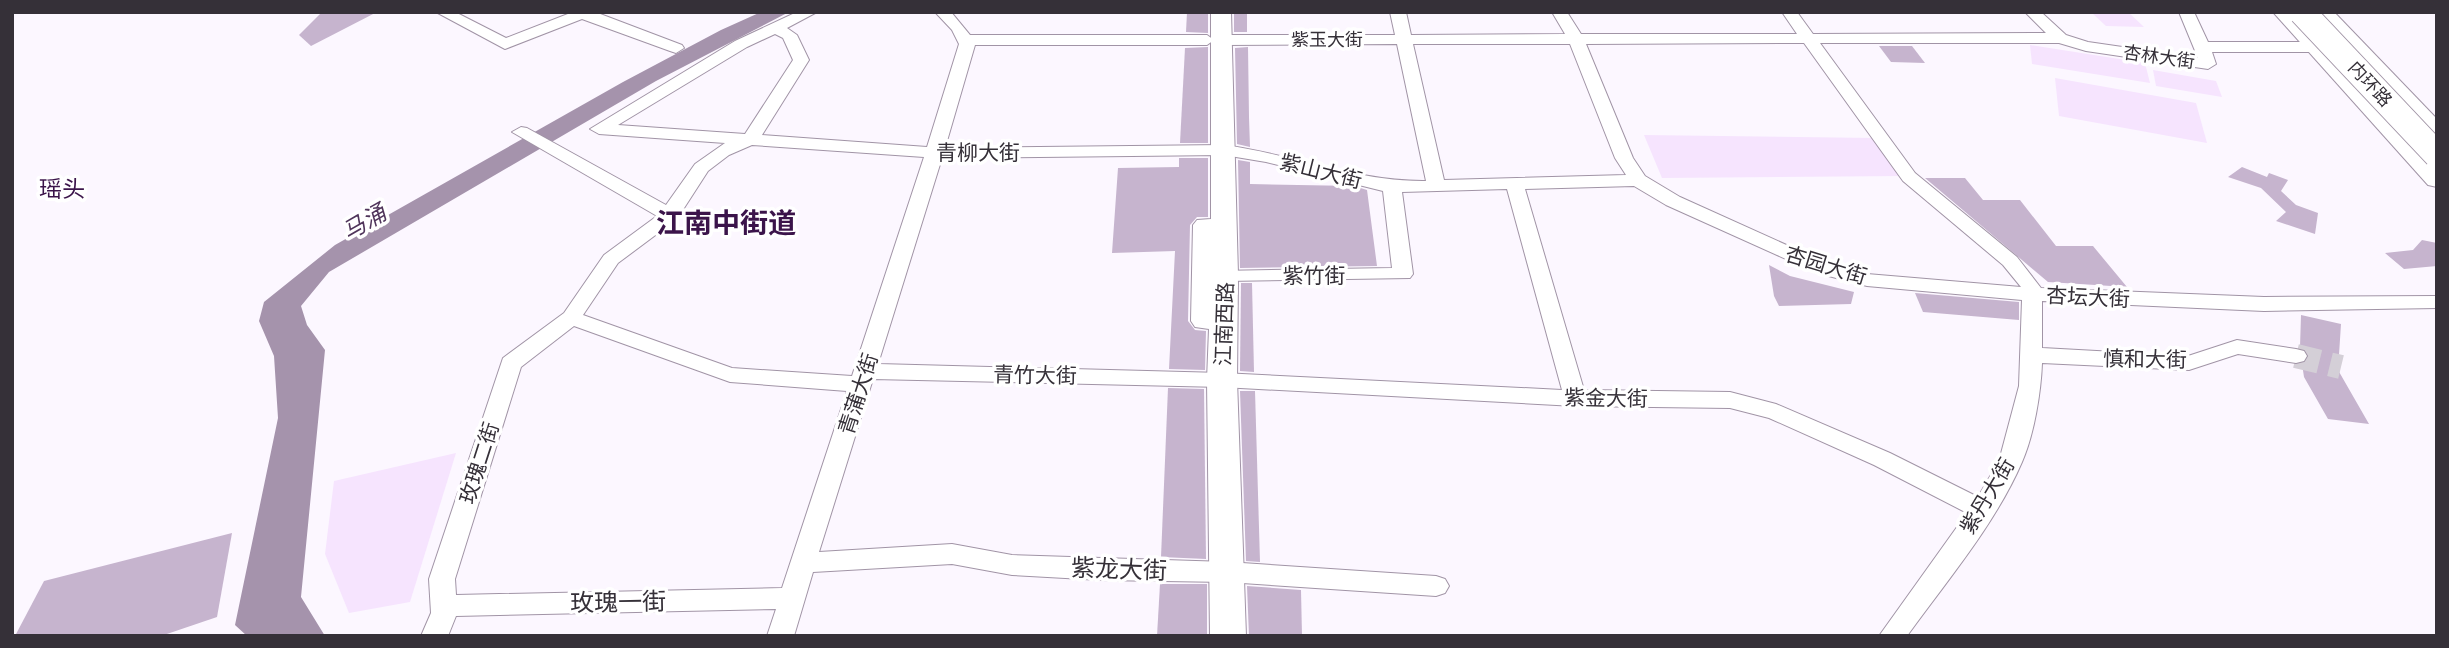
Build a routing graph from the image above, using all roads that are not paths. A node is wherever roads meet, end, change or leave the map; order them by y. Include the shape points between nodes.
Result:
1 (443, 12) edge
2 (810, 12) edge
3 (942, 12) edge
4 (1207, 12) edge
5 (1398, 12) edge
6 (1559, 12) edge
7 (1789, 12) edge
8 (2032, 12) edge
9 (2186, 12) edge
10 (2283, 12) edge
11 (2302, 12) edge
12 (2314, 12) edge
13 (585, 13) edge
14 (774, 28) junction
15 (1216, 31) edge
16 (2324, 31) edge
17 (1807, 37) junction
18 (2060, 38) junction
19 (965, 40) junction
20 (1405, 40) junction
21 (1577, 41) junction
22 (2202, 47) junction
23 (676, 48) dead end
24 (2386, 102) junction
25 (2411, 104) junction
26 (521, 132) dead end
27 (2437, 133) edge
28 (712, 137) junction
29 (750, 140) junction
30 (2437, 141) edge
31 (1215, 150) junction
32 (936, 153) junction
33 (2437, 156) edge
34 (1638, 180) junction
35 (2437, 180) edge
36 (1436, 185) junction
37 (1515, 185) junction
38 (1392, 187) junction
39 (663, 211) junction
40 (1226, 275) junction
41 (2032, 294) junction
42 (2437, 302) edge
43 (571, 318) junction
44 (2032, 355) junction
45 (2296, 356) tunnel mouth
46 (863, 378) junction
47 (1214, 380) junction
48 (1575, 398) junction
49 (1983, 510) junction
50 (803, 563) junction
51 (1218, 572) junction
52 (1436, 586) dead end
53 (792, 598) junction
54 (443, 606) junction
55 (434, 636) edge
56 (780, 636) edge
57 (1209, 636) edge
58 (1228, 636) edge
59 (1892, 636) edge

1 - 13 street via 505,44
2 - 14 street
3 - 19 street
4 - 15 main road, 江南西路
5 - 20 street
6 - 21 street
7 - 17 street, 杏坛大街
8 - 18 street, 杏林大街
9 - 22 street
10 - 16 main road
11 - 24 main road
11 - 33 highway, 内环路, bridge
12 - 16 main road
13 - 23 street
14 - 28 street, 青柳大街 via 599,129
14 - 29 street via 789,35 801,60
15 - 19 street, 紫玉大街
15 - 20 street, 紫玉大街
15 - 31 main road, 江南西路
16 - 22 street, 杏林大街
16 - 25 main road
16 - 30 highway
16 - 35 main road
17 - 18 street, 紫玉大街
17 - 21 street, 紫玉大街
17 - 41 street, 杏坛大街 via 1909,177 2018,269 2031,285
18 - 22 street, 杏林大街 via 2086,47 2208,64
19 - 32 street, 青蒲大街 via 964,60
20 - 21 street, 紫玉大街
20 - 36 street
21 - 34 street via 1624,158
24 - 25 main road
24 - 33 main road
25 - 27 main road
26 - 39 street
28 - 29 street, 青柳大街
28 - 39 street
29 - 32 street, 青柳大街
29 - 39 street via 711,157
31 - 32 street, 青柳大街
31 - 38 street, 紫山大街
31 - 40 main road, 江南西路
31 - 47 main road
32 - 46 street, 青蒲大街
34 - 37 street, 紫山大街
34 - 41 street, 杏园大街 via 1781,252 1843,275
36 - 37 street, 紫山大街
36 - 38 street, 紫山大街
37 - 48 street
38 - 40 street, 紫竹街 via 1403,274
39 - 43 street, 玫瑰二街 via 611,258
40 - 47 main road, 江南西路
41 - 42 street, 杏坛大街 via 2264,304
41 - 44 street, 紫丹大街
43 - 46 street, 青竹大街 via 730,375
43 - 54 street, 玫瑰二街 via 511,363 442,579
44 - 45 street, 慎和大街 via 2189,363 2237,347
44 - 49 street, 紫丹大街 via 2019,437
46 - 47 street, 青竹大街
46 - 50 street, 青蒲大街
47 - 48 street, 紫金大街
47 - 51 main road
48 - 49 street, 紫金大街 via 1744,402 1776,411
49 - 59 street, 紫丹大街
50 - 51 street, 紫龙大街 via 952,554 1012,565
50 - 53 street, 青蒲大街
51 - 52 street, 紫龙大街
51 - 57 main road
51 - 58 main road
53 - 54 street, 玫瑰一街
53 - 56 street, 青蒲大街
54 - 55 street, 玫瑰二街

